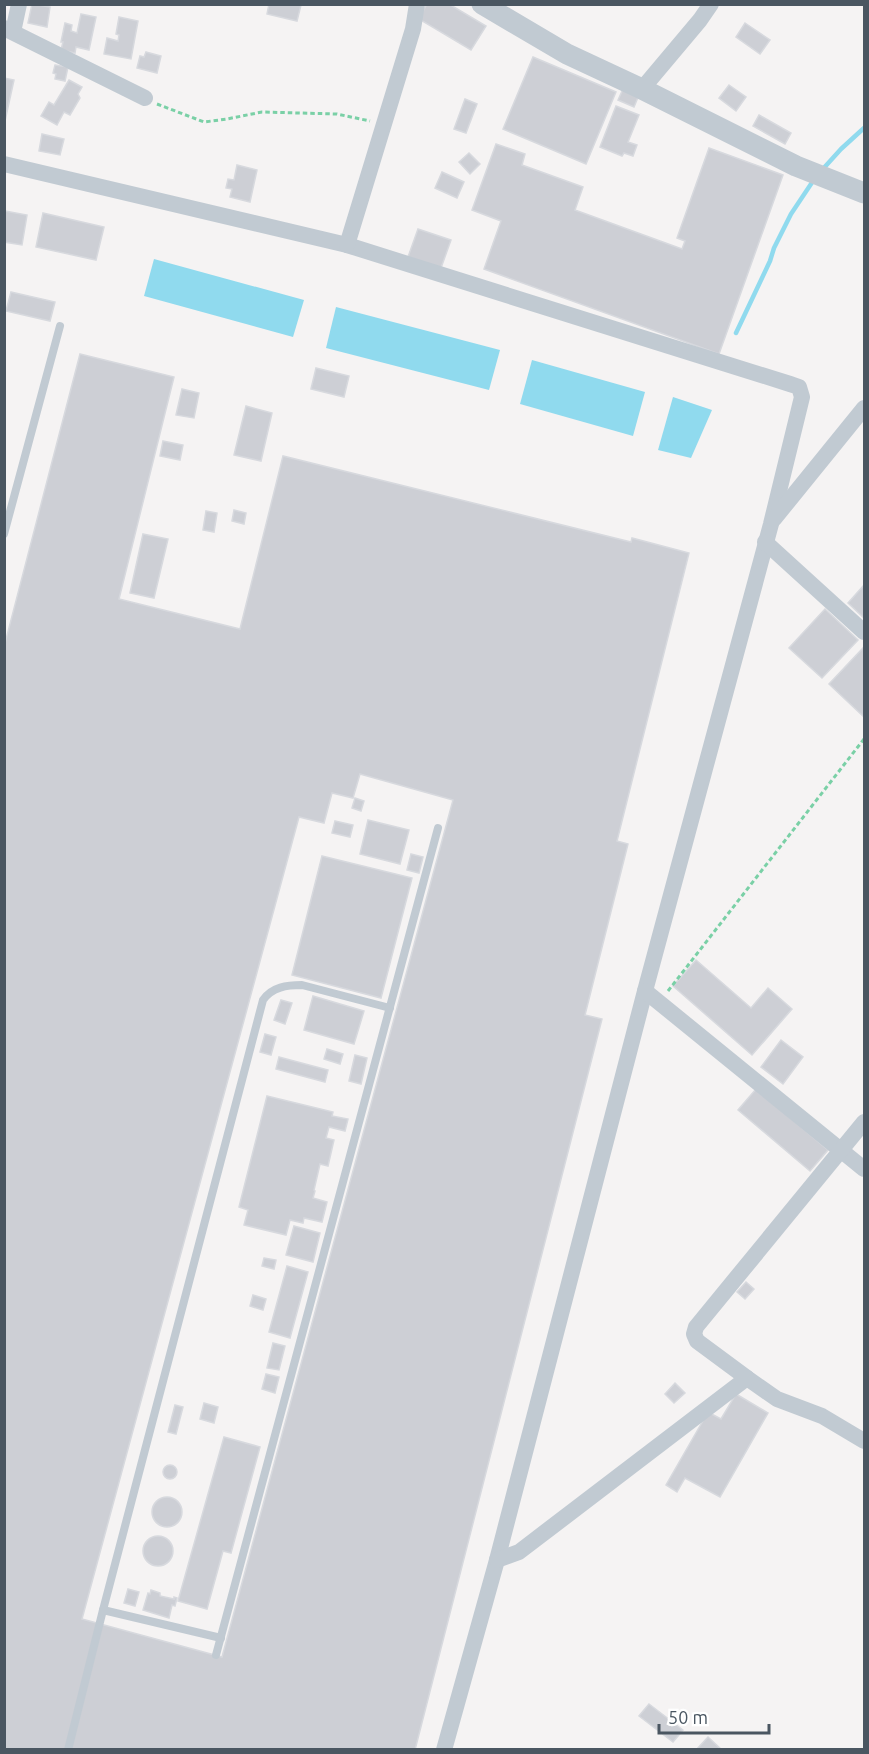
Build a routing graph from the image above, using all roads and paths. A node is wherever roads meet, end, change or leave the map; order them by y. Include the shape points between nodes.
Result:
1 (20, 4) edge
2 (417, 4) edge
3 (482, 4) edge
4 (711, 4) edge
5 (9, 30) edge
6 (642, 89) junction
7 (145, 98) joint
8 (384, 124) junction
9 (4, 164) edge
10 (864, 193) edge
11 (347, 245) junction
12 (60, 327) dead end
13 (864, 408) edge
14 (771, 524) junction
15 (4, 534) edge
16 (765, 542) junction
17 (864, 632) edge
18 (864, 739) edge
19 (438, 828) dead end
20 (645, 991) junction
21 (659, 1002) junction
22 (390, 1008) junction
23 (864, 1122) edge
24 (842, 1150) junction
25 (864, 1169) edge
26 (747, 1378) junction
27 (864, 1441) edge
28 (498, 1560) junction
29 (103, 1610) junction
30 (221, 1638) junction
31 (216, 1655) dead end
32 (68, 1749) edge
33 (444, 1749) edge

1 - 5 street
2 - 8 street
3 - 6 street via 567,54
4 - 6 street
5 - 7 street
6 - 10 street via 818,175
7 - 8 path via 204,122 262,111 337,114
8 - 11 street
9 - 11 street
11 - 14 street via 799,387 802,397
12 - 15 lane
13 - 14 street
14 - 16 street
16 - 17 street
16 - 20 street
18 - 21 path
19 - 22 lane
20 - 21 street
20 - 28 street
21 - 24 street
22 - 29 lane via 302,985 276,989 263,1000
22 - 30 lane
23 - 24 street
24 - 25 street
24 - 26 street via 696,1327 697,1341
26 - 27 street via 777,1399 822,1416
26 - 28 street via 519,1552
28 - 33 street
29 - 30 lane
29 - 32 lane
30 - 31 lane

